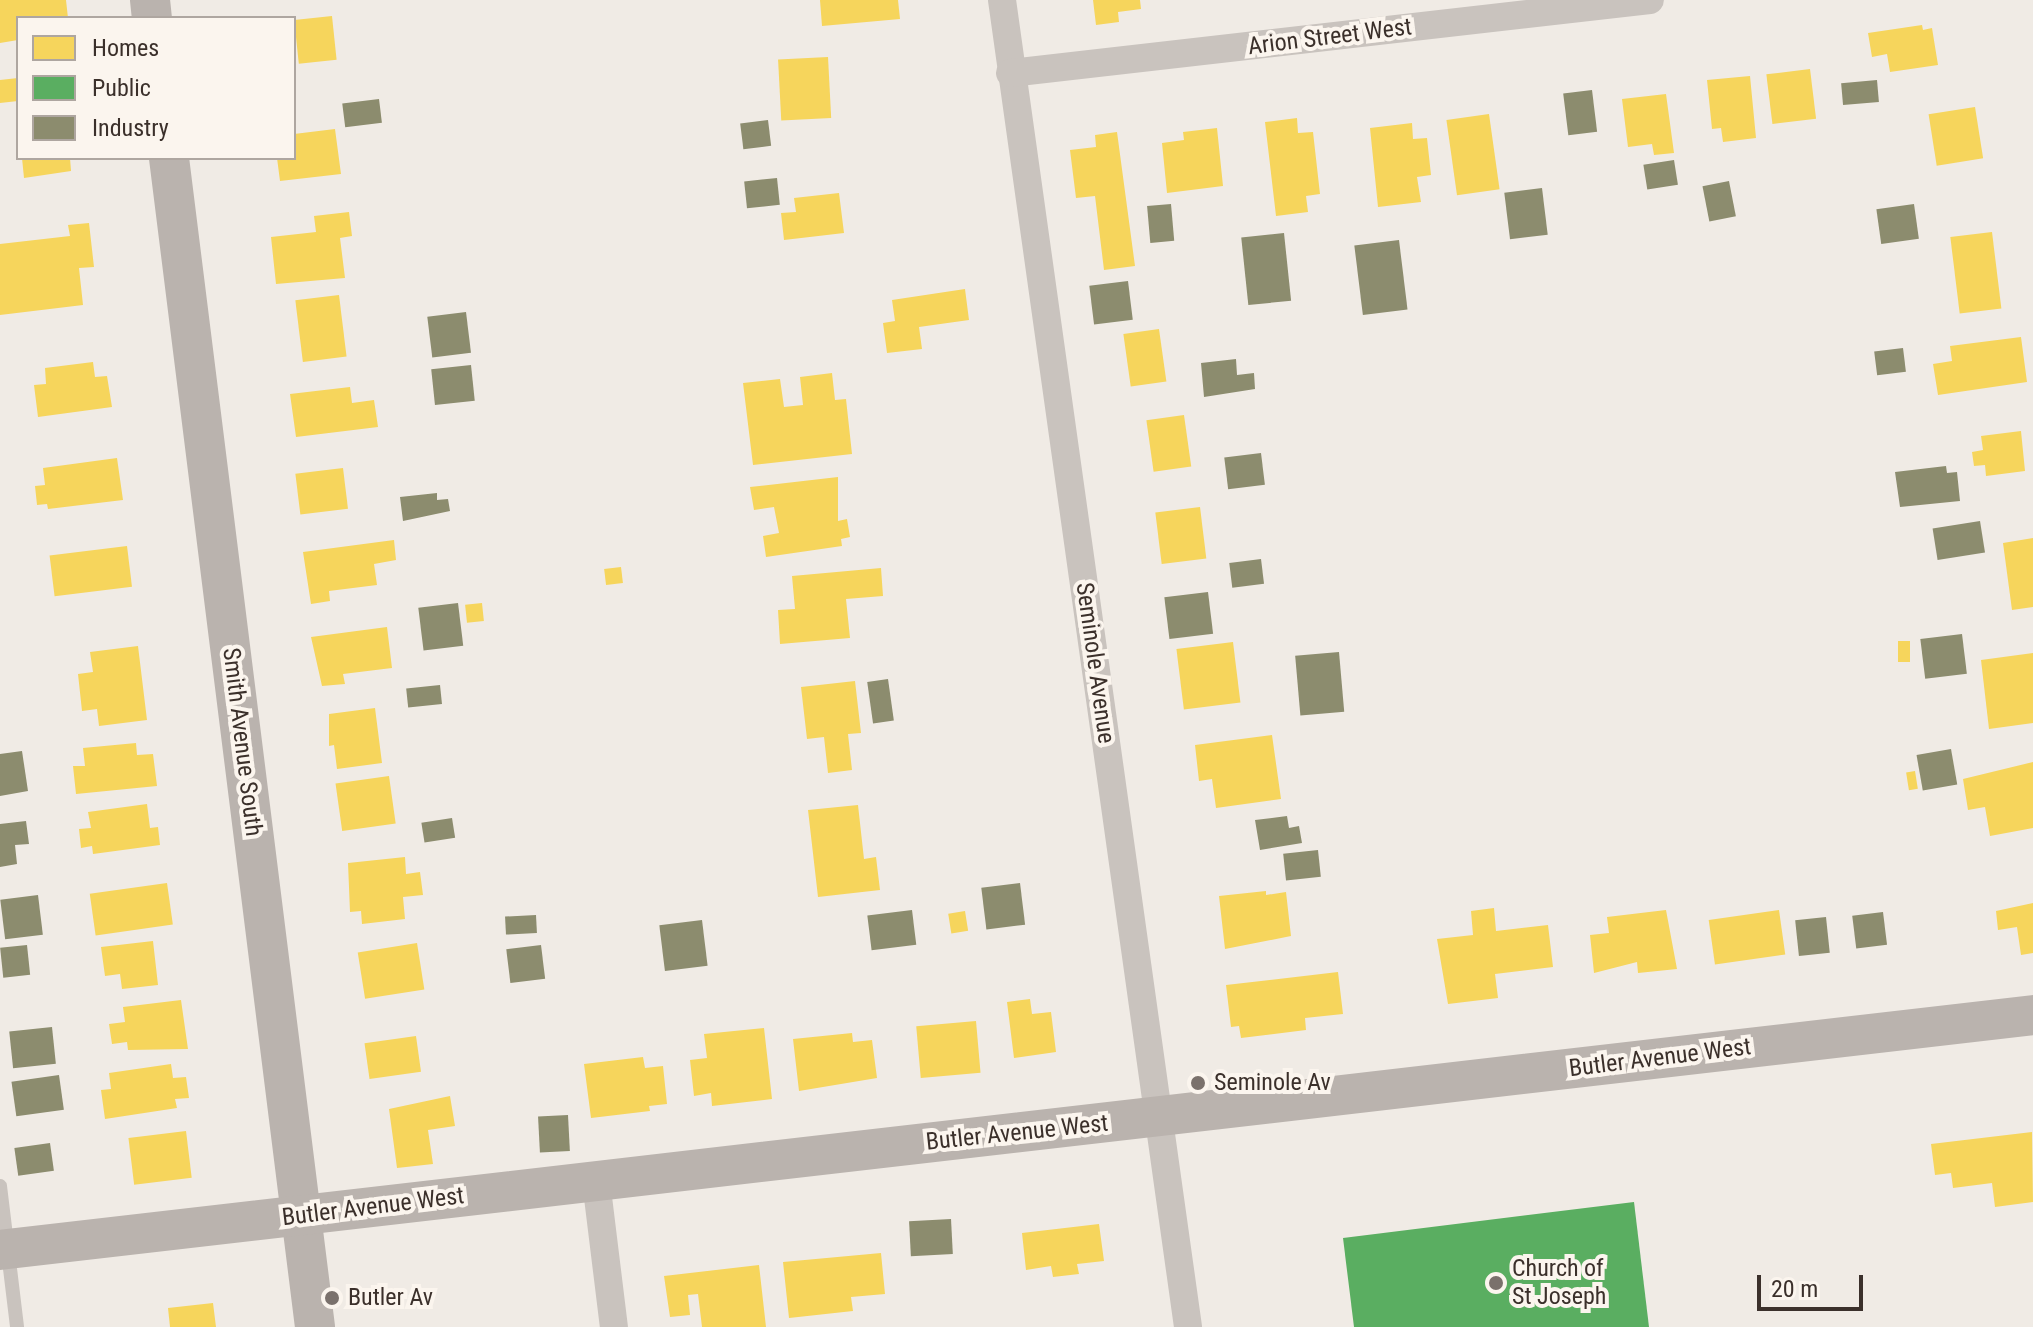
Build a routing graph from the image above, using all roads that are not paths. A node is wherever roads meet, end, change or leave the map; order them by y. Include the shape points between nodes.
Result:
1 (1002, 0) edge
2 (1650, 0) edge
3 (1551, 6) edge
4 (1010, 73) junction
5 (169, 160) edge
6 (2033, 1015) edge
7 (1161, 1117) junction
8 (596, 1181) junction
9 (0, 1186) edge
10 (302, 1215) junction
11 (4, 1249) edge
12 (17, 1327) edge
13 (315, 1327) edge
14 (614, 1327) edge
15 (1188, 1327) edge

1 - 4 street, Seminole Avenue
2 - 3 street, Arion Street West
3 - 4 street, Arion Street West
4 - 7 street, Seminole Avenue
5 - 10 street, Smith Avenue South
6 - 7 street, Butler Avenue West
7 - 8 street, Butler Avenue West
7 - 15 street, Seminole Avenue
8 - 10 street, Butler Avenue West
8 - 14 street
9 - 11 lane
10 - 11 street, Butler Avenue West
10 - 13 street, Smith Avenue South
11 - 12 lane

